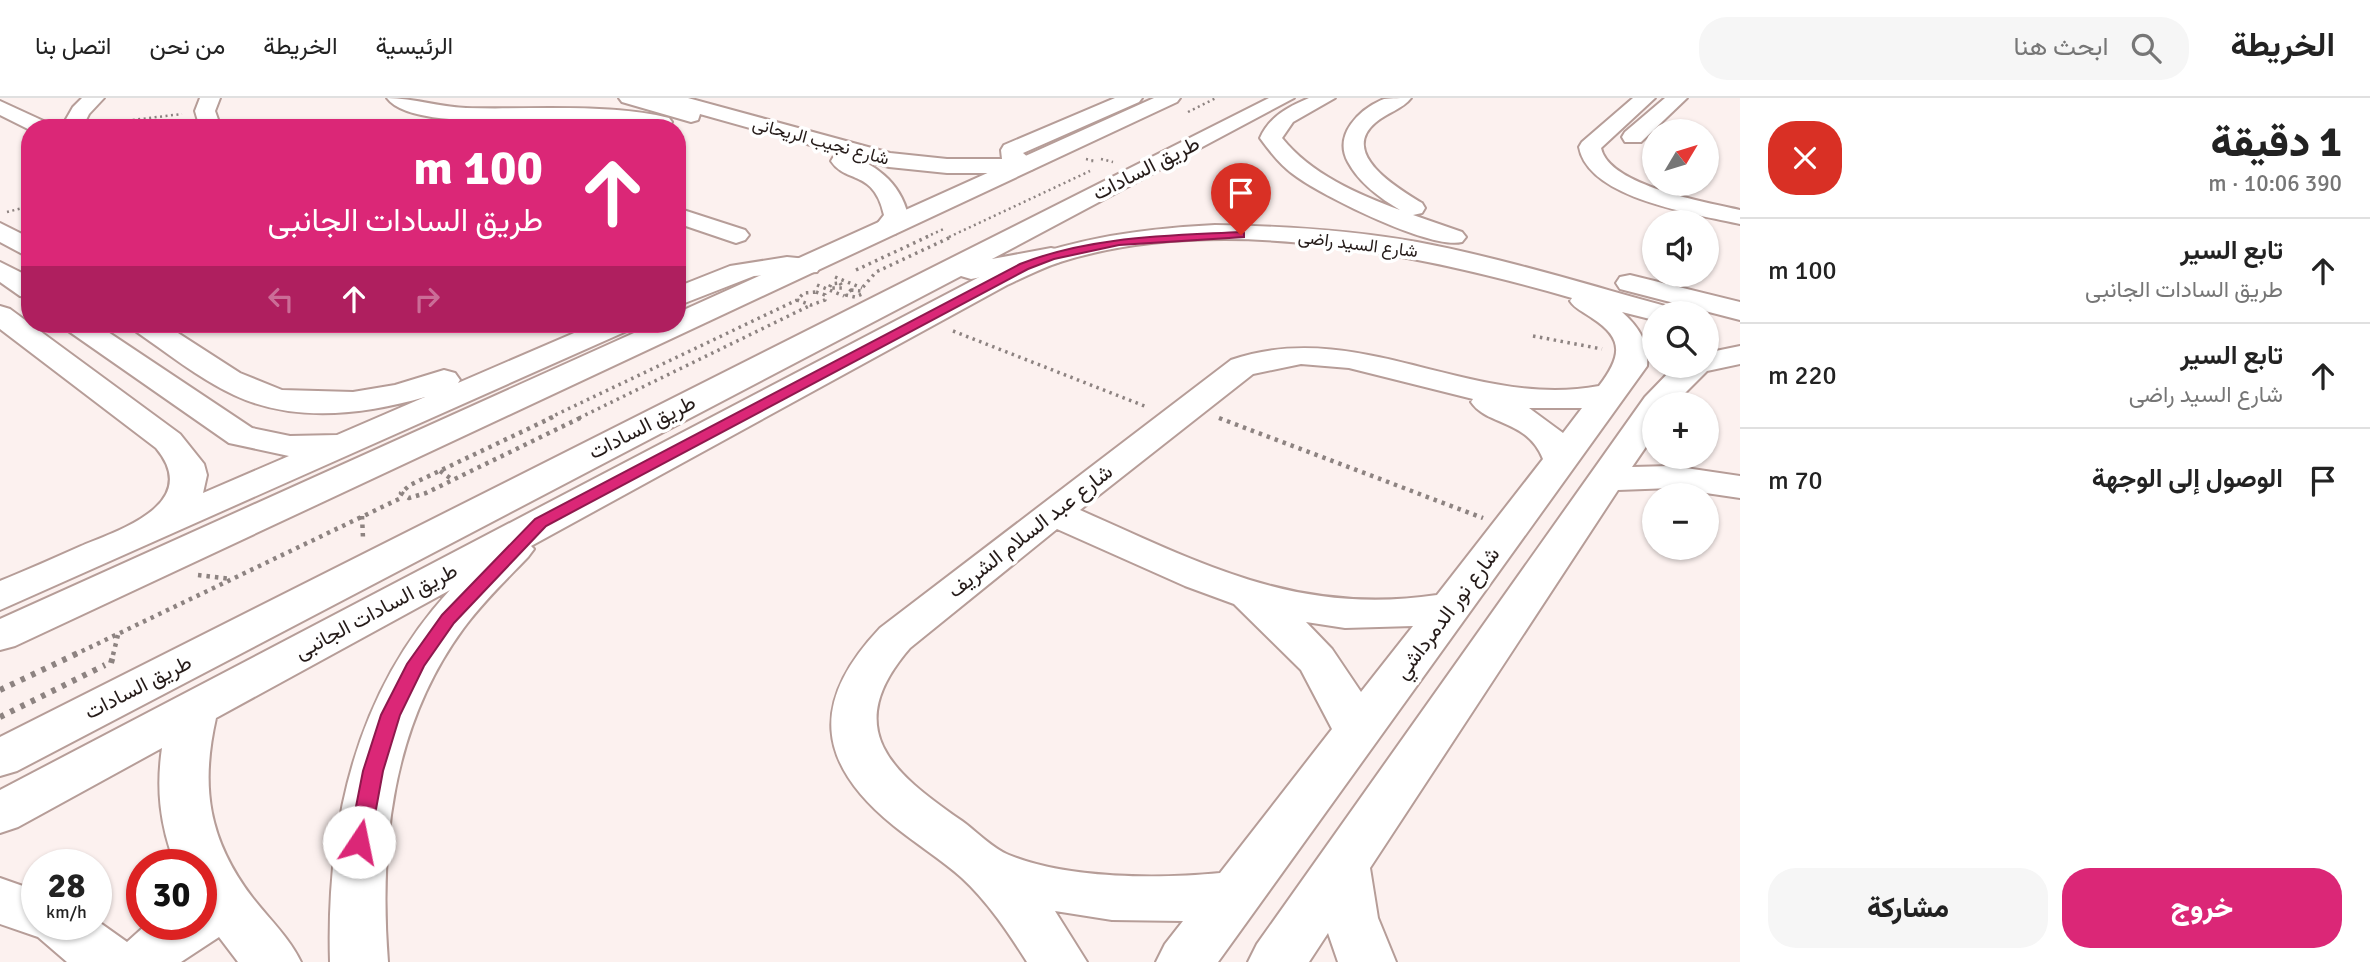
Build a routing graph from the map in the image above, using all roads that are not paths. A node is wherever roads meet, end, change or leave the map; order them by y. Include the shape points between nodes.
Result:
1 (94, 98) edge
2 (397, 98) edge
3 (629, 98) edge
4 (666, 98) edge
5 (1132, 98) edge
6 (1170, 98) edge
7 (1284, 98) edge
8 (1325, 98) edge
9 (1401, 98) edge
10 (1645, 98) edge
11 (1677, 98) edge
12 (0, 107) edge
13 (25, 119) edge
14 (75, 119) edge
15 (473, 119) edge
16 (510, 119) edge
17 (615, 119) edge
18 (708, 121) junction
19 (686, 123) edge
20 (854, 159) junction
21 (1023, 165) junction
22 (1740, 208) edge
23 (1740, 217) edge
24 (686, 218) edge
25 (1397, 218) junction
26 (886, 229) junction
27 (0, 231) edge
28 (745, 240) junction
29 (1469, 242) junction
30 (21, 244) edge
31 (1383, 244) junction
32 (1051, 256) junction
33 (0, 270) edge
34 (686, 275) edge
35 (816, 276) junction
36 (932, 278) junction
37 (21, 284) edge
38 (1548, 284) junction
39 (686, 294) edge
40 (1642, 309) edge
41 (1740, 311) edge
42 (0, 314) edge
43 (1719, 329) edge
44 (21, 330) edge
45 (686, 330) edge
46 (25, 333) edge
47 (90, 333) edge
48 (158, 333) edge
49 (554, 333) edge
50 (599, 333) edge
51 (680, 333) edge
52 (1740, 335) edge
53 (1740, 355) edge
54 (1719, 359) edge
55 (1668, 378) edge
56 (1447, 385) junction
57 (1640, 390) edge
58 (216, 421) junction
59 (446, 431) junction
60 (167, 441) junction
61 (352, 443) junction
62 (1571, 447) junction
63 (1719, 460) edge
64 (1616, 465) junction
65 (1740, 471) edge
66 (1740, 487) edge
67 (1054, 513) junction
68 (540, 522) junction
69 (158, 526) junction
70 (1239, 593) junction
71 (0, 597) edge
72 (1452, 606) junction
73 (0, 636) edge
74 (196, 707) junction
75 (1357, 733) junction
76 (0, 758) edge
77 (0, 813) edge
78 (195, 849) edge
79 (1343, 865) junction
80 (989, 872) junction
81 (1236, 894) junction
82 (0, 901) edge
83 (21, 908) edge
84 (217, 925) edge
85 (81, 940) edge
86 (170, 940) edge
87 (1202, 956) edge
88 (111, 962) edge
89 (145, 962) edge
90 (272, 962) edge
91 (359, 962) edge
92 (1058, 962) edge
93 (1277, 962) edge
94 (1367, 962) edge

1 - 14 street
2 - 15 street
3 - 18 street, شارع نجيب الريحانى
4 - 20 street, شارع نجيب الريحانى
5 - 21 street via 1012,150 1012,157
6 - 21 street
7 - 36 street, طريق السادات
8 - 25 street, شارع السيد راضى via 1273,129 1271,138 1277,148 1325,183
9 - 29 street via 1359,128 1353,148 1357,159 1377,184
10 - 23 street via 1590,147 1592,162 1640,190
11 - 22 street via 1620,149 1619,162 1659,186
12 - 13 street
16 - 17 street via 566,115
18 - 19 street
18 - 20 street, شارع نجيب الريحانى
20 - 21 street, شارع نجيب الريحانى via 947,166
20 - 26 street, شارع نجيب الريحانى via 894,200 896,215
21 - 26 street
24 - 28 street
25 - 29 street, شارع السيد راضى
25 - 31 street via 1370,226 1369,231
26 - 35 street
27 - 30 street
28 - 34 street via 736,253
28 - 35 street
29 - 41 street, شارع السيد راضى
31 - 32 street, شارع السيد راضى via 1324,237 1213,235 1119,242
31 - 38 street, شارع السيد راضى
32 - 36 street
32 - 68 street, طريق السادات الجانبى via 998,279
33 - 37 street
35 - 39 street via 777,264 748,267
35 - 45 street
36 - 76 street, طريق السادات
38 - 40 street, شارع السيد راضى
38 - 57 street via 1624,328 1632,342
42 - 44 street
43 - 52 street
46 - 60 street
47 - 58 street
48 - 49 street via 261,394 325,402 400,394 436,384
50 - 61 street
51 - 59 street
53 - 54 street
55 - 57 street, شارع نور الدمرداشي
56 - 57 street, شارع عبد السلام الشريف via 1522,398 1586,398
56 - 62 street, شارع عبد السلام الشريف via 1533,424 1558,447
56 - 67 street, شارع عبد السلام الشريف via 1350,359 1301,355 1259,361 1242,367 1181,412
57 - 62 street, شارع نور الدمرداشي
57 - 64 street, شارع نور الدمرداشي
58 - 60 street
58 - 61 street via 263,442 290,446
59 - 61 street
59 - 73 street
60 - 69 street via 186,459 190,473 187,490
61 - 69 street
62 - 64 street
62 - 72 street, شارع نور الدمرداشي
63 - 65 street
64 - 66 street
64 - 79 street, شارع نور الدمرداشي
67 - 70 street
67 - 80 street, شارع عبد السلام الشريف via 895,638 871,662 856,691 853,724 863,758 887,790
68 - 74 street, طريق السادات الجانبى
68 - 91 street via 448,619 416,664 391,715 373,771 359,842 355,920
69 - 71 street
70 - 72 street via 1328,615 1394,616
70 - 75 street via 1279,621 1314,654 1340,692
72 - 75 street, شارع نور الدمرداشي
74 - 77 street, طريق السادات الجانبى
74 - 78 street via 184,748 181,790
75 - 81 street, شارع نور الدمرداشي
79 - 93 street, شارع نور الدمرداشي
79 - 94 street via 1350,918
80 - 81 street, شارع عبد السلام الشريف via 1113,900 1176,901
80 - 92 street, شارع عبد السلام الشريف via 1028,914
81 - 87 street, شارع نور الدمرداشي
82 - 83 street
84 - 90 street
85 - 88 street
86 - 89 street

